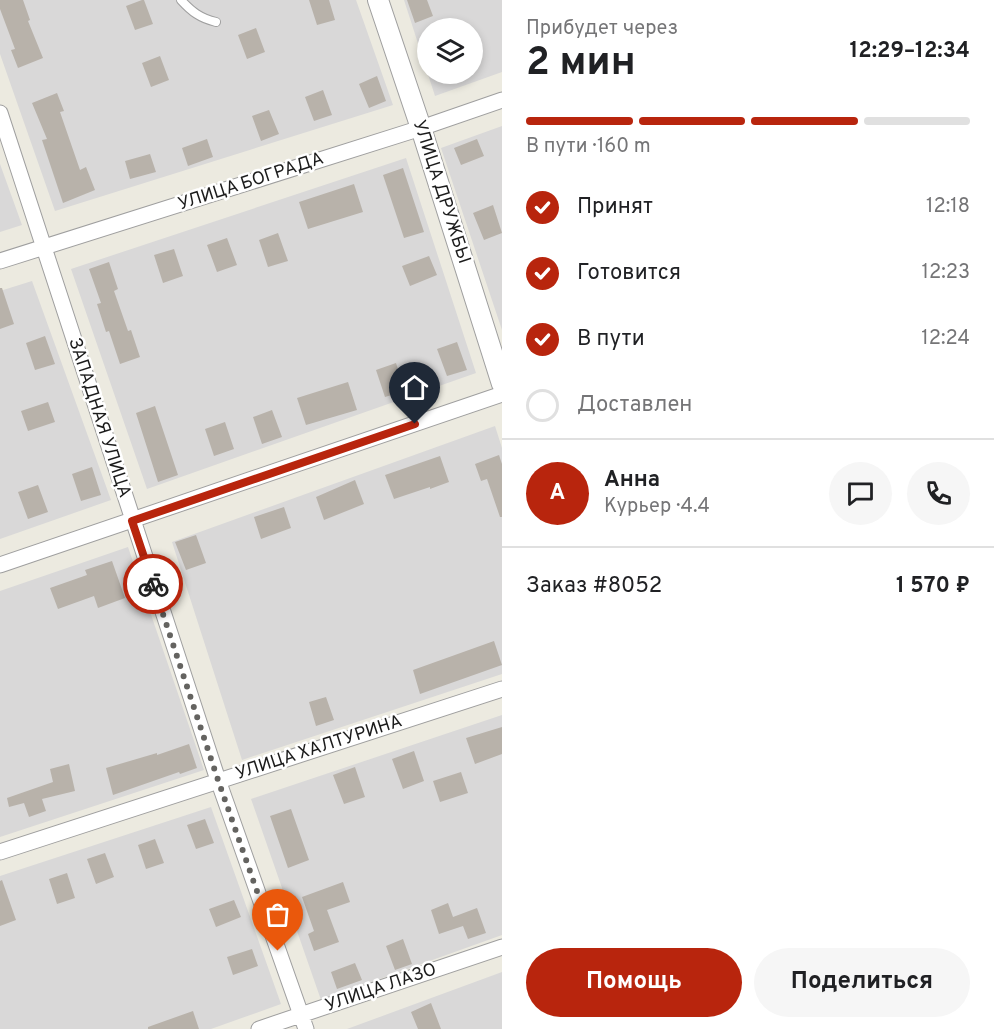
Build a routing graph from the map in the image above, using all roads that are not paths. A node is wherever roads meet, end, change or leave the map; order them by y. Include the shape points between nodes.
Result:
1 (181, 0) edge
2 (378, 0) edge
3 (216, 22) dead end
4 (502, 100) edge
5 (0, 113) edge
6 (421, 128) junction
7 (44, 248) junction
8 (0, 261) edge
9 (502, 384) edge
10 (502, 394) edge
11 (132, 521) junction
12 (0, 565) edge
13 (502, 689) edge
14 (218, 780) junction
15 (0, 852) edge
16 (502, 947) edge
17 (304, 1022) edge
18 (260, 1029) edge

1 - 3 lane via 202,19
2 - 6 street, УЛИЦА ДРУЖБЫ
4 - 6 street, УЛИЦА БОГРАДА
5 - 7 street, ЗАПАДНАЯ УЛИЦА
6 - 7 street, УЛИЦА БОГРАДА
6 - 9 street, УЛИЦА ДРУЖБЫ
7 - 8 street, УЛИЦА БОГРАДА
7 - 11 street, ЗАПАДНАЯ УЛИЦА
10 - 11 street
11 - 12 street
11 - 14 street, ЗАПАДНАЯ УЛИЦА
13 - 14 street, УЛИЦА ХАЛТУРИНА
14 - 15 street, УЛИЦА ХАЛТУРИНА
14 - 17 street, ЗАПАДНАЯ УЛИЦА
16 - 17 street, УЛИЦА ЛАЗО
17 - 18 street, УЛИЦА ЛАЗО

